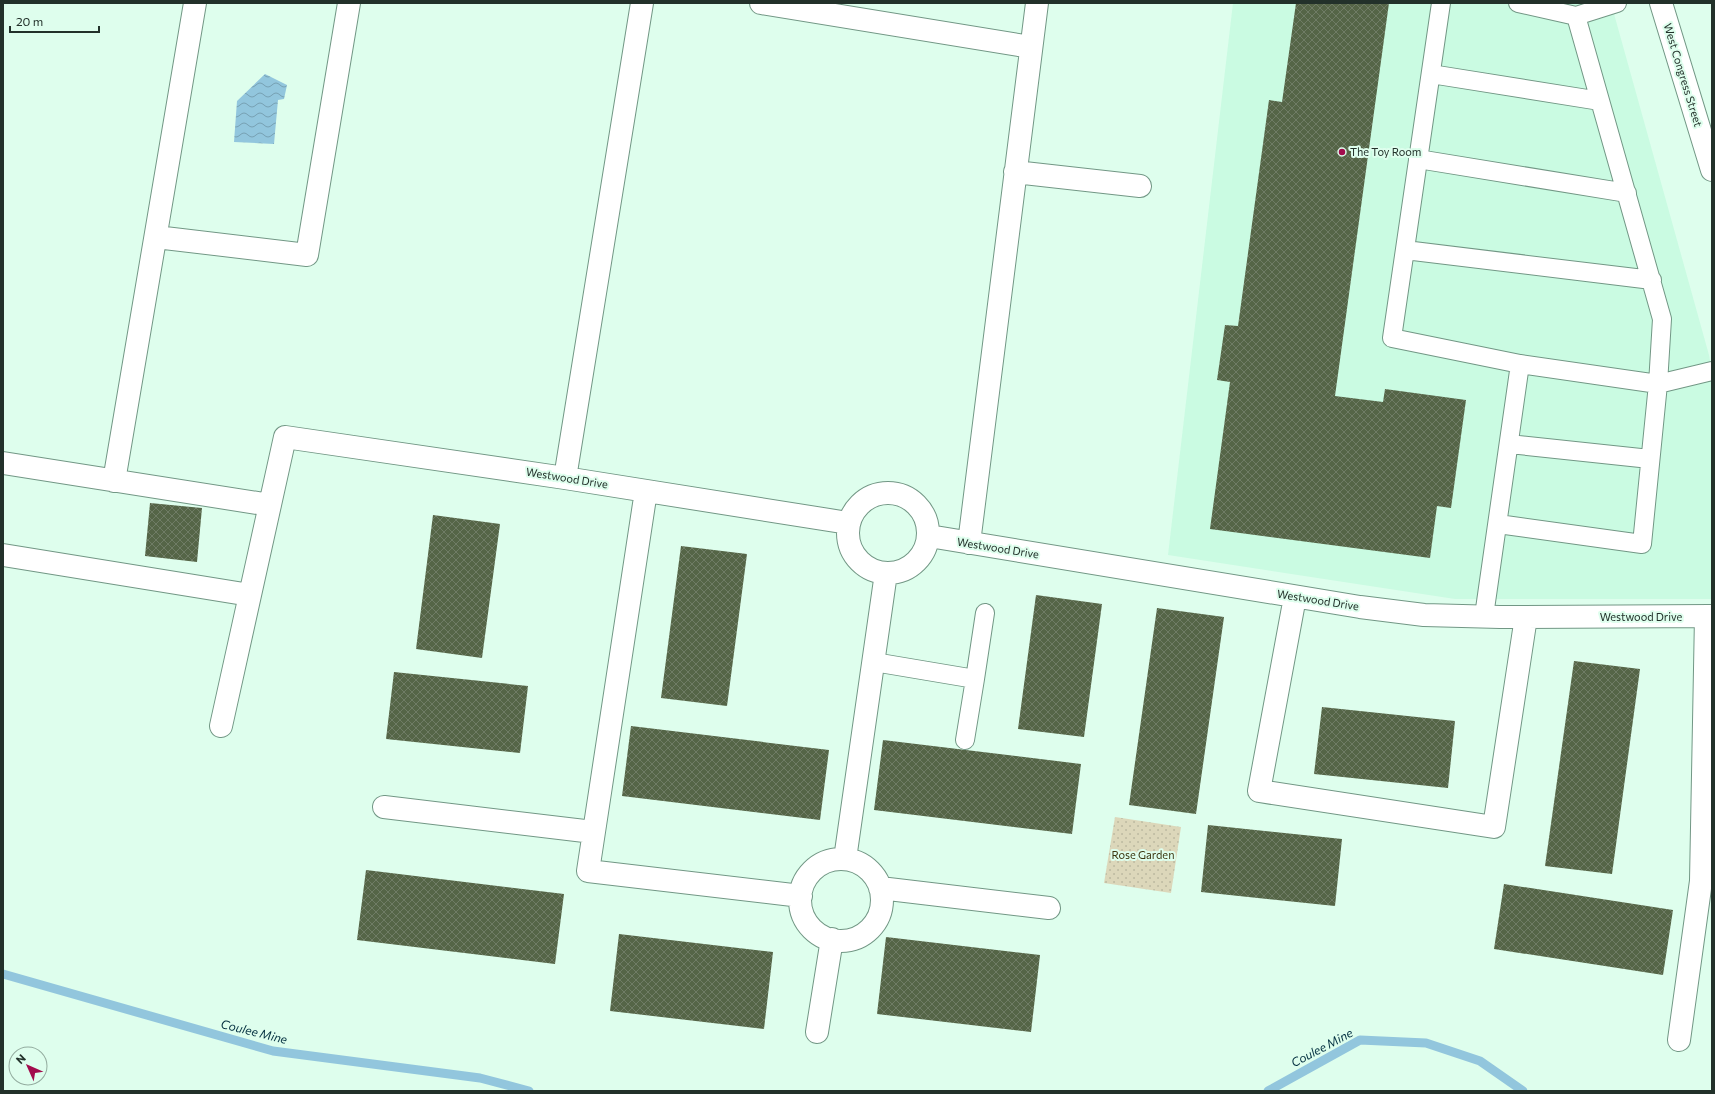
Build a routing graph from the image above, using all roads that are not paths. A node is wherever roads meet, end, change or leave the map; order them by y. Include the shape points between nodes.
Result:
1 (194, 3) edge
2 (349, 3) edge
3 (642, 3) edge
4 (761, 3) edge
5 (1037, 3) edge
6 (1441, 3) edge
7 (1518, 3) edge
8 (1617, 3) edge
9 (1661, 3) edge
10 (1576, 16) junction
11 (1031, 47) junction
12 (1431, 74) junction
13 (1600, 101) junction
14 (1418, 159) junction
15 (1712, 170) edge
16 (1016, 172) junction
17 (1140, 186) dead end
18 (1627, 193) junction
19 (156, 237) junction
20 (1405, 250) junction
21 (1652, 280) junction
22 (1520, 364) junction
23 (1712, 371) edge
24 (1658, 384) junction
25 (1509, 444) junction
26 (1650, 459) junction
27 (3, 463) edge
28 (565, 478) junction
29 (114, 481) junction
30 (646, 491) junction
31 (270, 505) junction
32 (848, 523) junction
33 (1498, 524) junction
34 (929, 536) junction
35 (969, 543) junction
36 (3, 555) edge
37 (886, 574) junction
38 (250, 596) junction
39 (1295, 597) junction
40 (985, 613) dead end
41 (1484, 616) junction
42 (1709, 616) edge
43 (1526, 617) junction
44 (874, 662) junction
45 (975, 679) junction
46 (221, 726) dead end
47 (965, 740) dead end
48 (384, 807) dead end
49 (593, 832) junction
50 (845, 859) junction
51 (880, 888) junction
52 (801, 896) junction
53 (1049, 908) dead end
54 (832, 939) junction
55 (817, 1032) dead end
56 (1679, 1040) dead end

1 - 19 street
2 - 19 street via 307,255
3 - 28 street
4 - 11 street
5 - 11 street
6 - 12 lane
7 - 10 lane
8 - 10 lane
9 - 15 street, West Congress Street
10 - 13 lane
11 - 16 street
12 - 13 lane
12 - 14 lane
13 - 18 lane
14 - 18 lane
14 - 20 lane
16 - 17 street
16 - 35 street
18 - 21 lane
19 - 29 street
20 - 21 lane
20 - 22 lane via 1392,338
21 - 24 lane via 1662,319
22 - 24 lane
22 - 25 lane
23 - 24 lane
24 - 26 lane
25 - 26 lane
25 - 33 lane
26 - 33 lane via 1642,544
27 - 29 street
28 - 30 street, Westwood Drive
28 - 31 street, Westwood Drive via 285,436
29 - 31 street
30 - 32 street, Westwood Drive
30 - 49 street
31 - 38 street
32 - 34 street via 853,511 873,495 886,492 899,494 912,500 921,509 927,522
32 - 37 street via 847,537 850,549 857,560 867,568
33 - 41 lane
34 - 35 street, Westwood Drive
34 - 37 street via 918,561 906,569
35 - 39 street, Westwood Drive
36 - 38 street
37 - 44 street
38 - 46 street
39 - 41 street, Westwood Drive via 1424,615
39 - 43 street via 1259,791 1494,827
40 - 45 lane
41 - 43 street, Westwood Drive
42 - 43 street, Westwood Drive
42 - 56 street via 1701,881
44 - 45 lane
44 - 50 street
45 - 47 lane
48 - 49 street
49 - 52 street via 588,871
50 - 51 street via 864,866 874,876
50 - 52 street via 826,862 815,868 806,878
51 - 53 street
51 - 54 street via 882,902 871,928 860,936 846,940
52 - 54 street via 803,916 810,926 820,935
54 - 55 street

